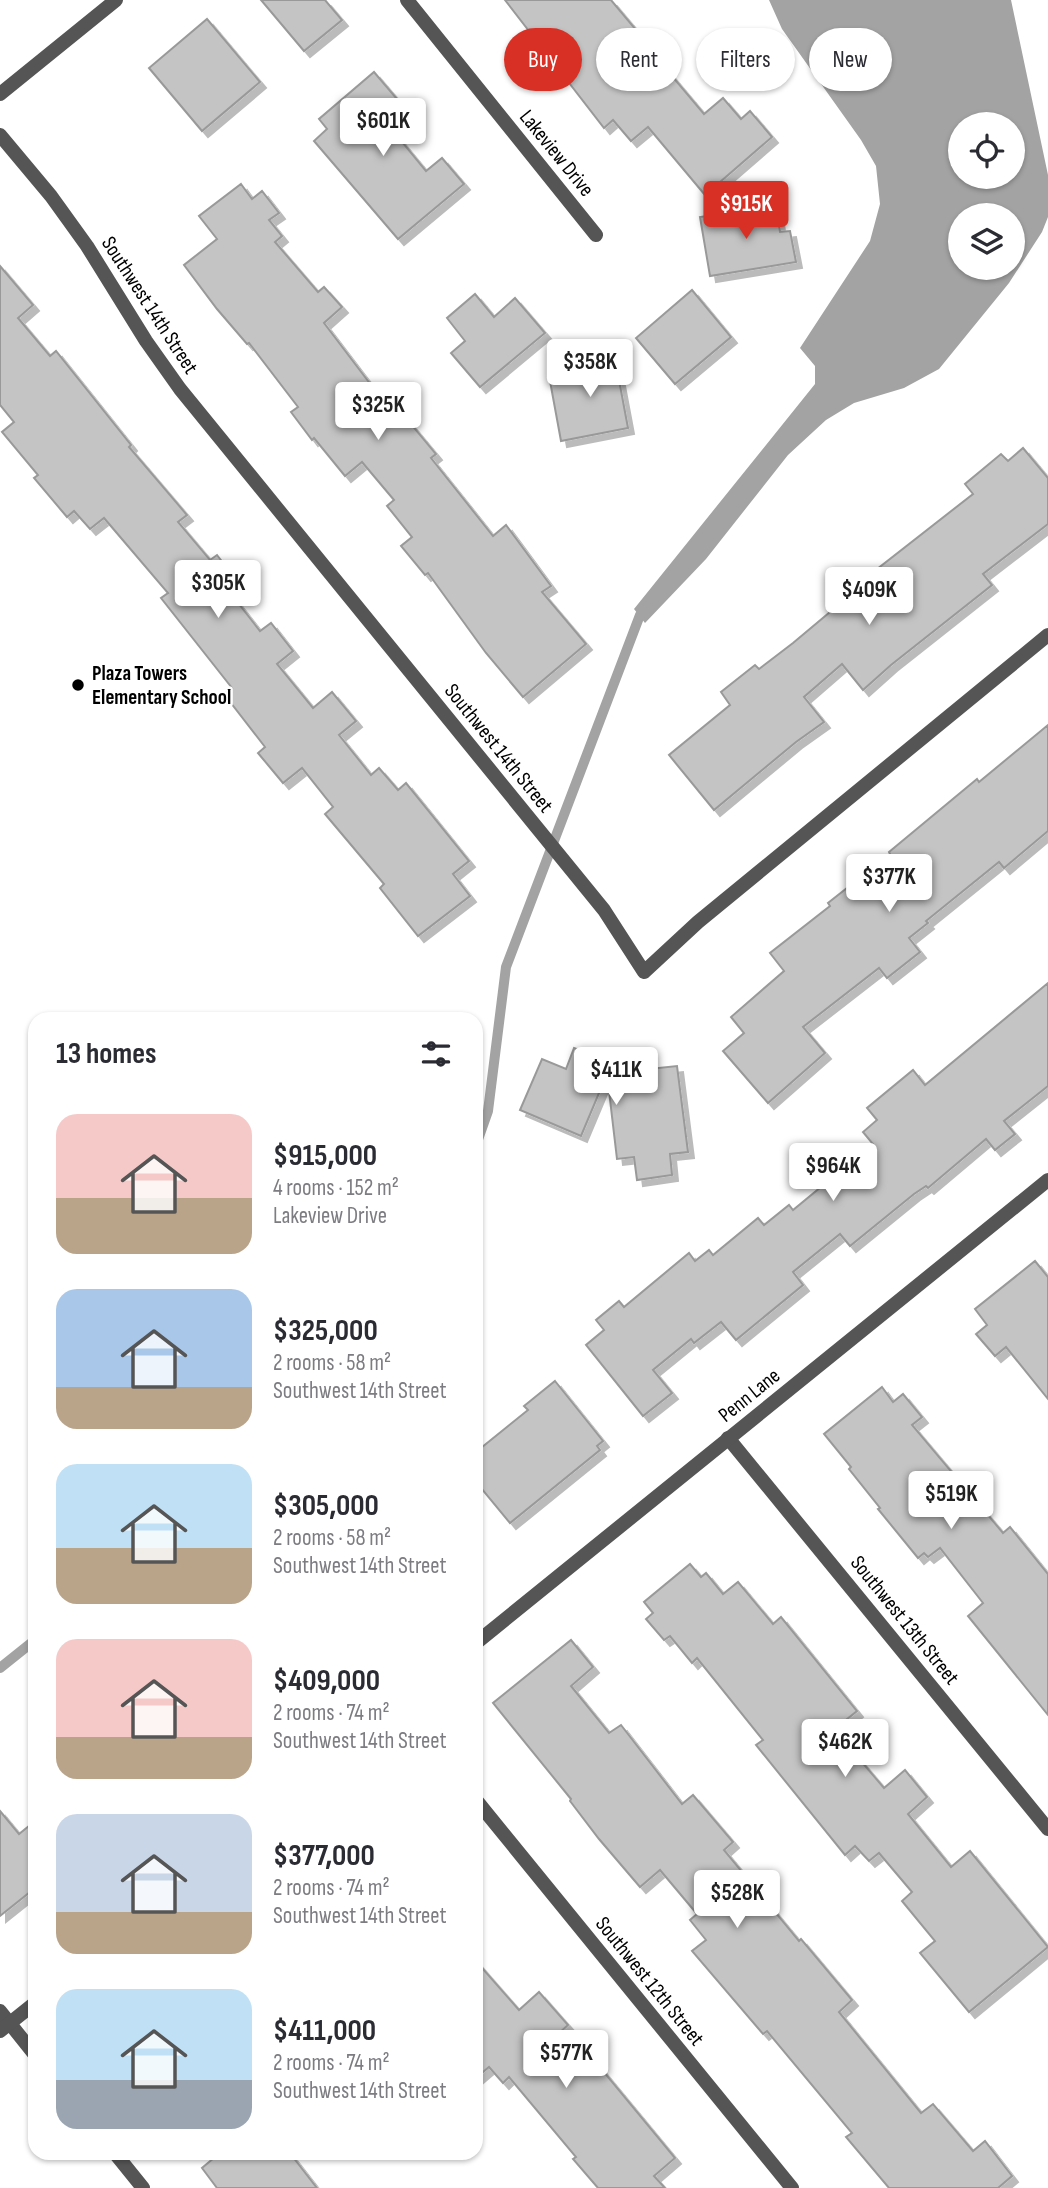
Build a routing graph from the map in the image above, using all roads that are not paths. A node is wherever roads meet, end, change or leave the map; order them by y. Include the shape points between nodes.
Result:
1 (116, 0) edge
2 (407, 0) edge
3 (0, 94) edge
4 (0, 135) edge
5 (596, 235) dead end
6 (1048, 635) edge
7 (1048, 1180) edge
8 (729, 1438) junction
9 (483, 1637) edge
10 (483, 1809) edge
11 (1048, 1829) edge
12 (28, 2009) edge
13 (0, 2011) edge
14 (5, 2027) edge
15 (28, 2048) edge
16 (120, 2160) edge
17 (143, 2188) edge
18 (792, 2188) edge

1 - 3 street
2 - 5 street, Lakeview Drive
4 - 6 street, Southwest 14th Street via 87,246 180,389 604,910 643,972
7 - 8 street, Penn Lane
8 - 9 street, Penn Lane
8 - 11 street, Southwest 13th Street
10 - 18 street, Southwest 12th Street
12 - 14 street
13 - 14 street
14 - 15 street
16 - 17 street

